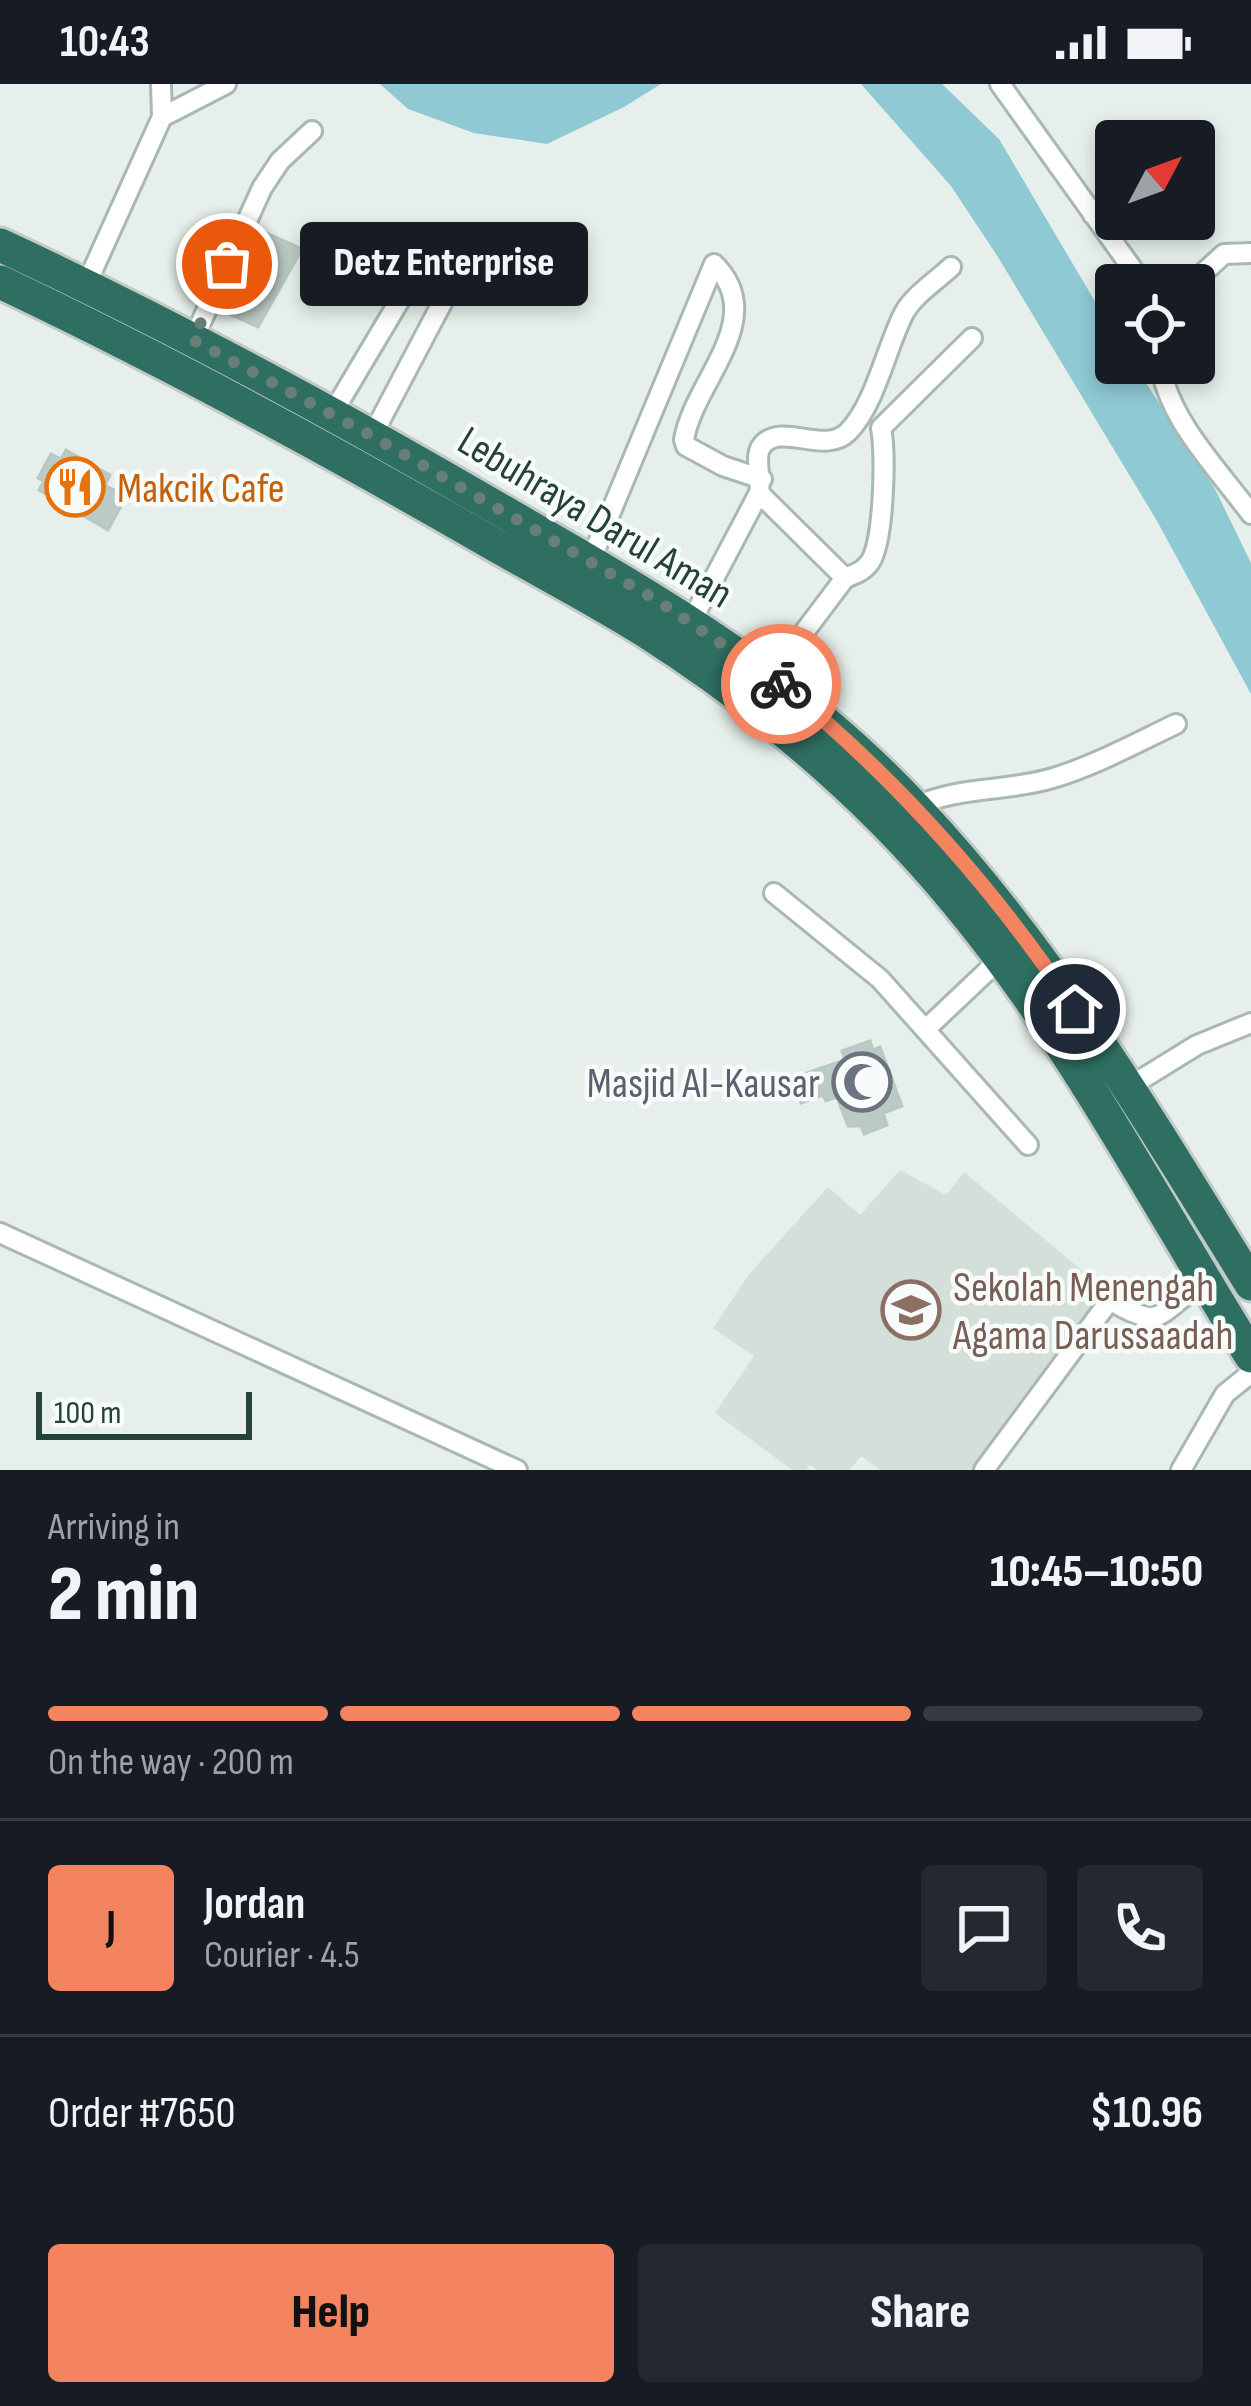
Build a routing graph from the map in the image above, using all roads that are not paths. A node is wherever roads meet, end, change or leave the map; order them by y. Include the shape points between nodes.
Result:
1 (161, 84) edge
2 (226, 84) edge
3 (1001, 85) edge
4 (162, 117) junction
5 (312, 131) dead end
6 (1093, 215) joint
7 (0, 245) edge
8 (1251, 253) edge
9 (1129, 264) edge
10 (1213, 264) edge
11 (951, 267) dead end
12 (413, 278) dead end
13 (485, 278) dead end
14 (0, 282) edge
15 (86, 285) junction
16 (972, 338) dead end
17 (193, 340) junction
18 (1163, 384) edge
19 (332, 414) junction
20 (387, 445) junction
21 (761, 486) junction
22 (464, 488) junction
23 (422, 502) junction
24 (1251, 514) edge
25 (481, 537) junction
26 (590, 562) junction
27 (845, 578) junction
28 (691, 622) junction
29 (771, 676) junction
30 (1176, 724) dead end
31 (914, 807) junction
32 (774, 893) dead end
33 (1001, 958) junction
34 (1251, 1023) edge
35 (926, 1028) junction
36 (1129, 1087) junction
37 (1028, 1145) dead end
38 (0, 1233) edge
39 (1205, 1282) junction
40 (1251, 1284) edge
41 (1251, 1356) edge
42 (1251, 1372) edge
43 (517, 1470) edge
44 (984, 1470) edge
45 (1181, 1470) edge

1 - 4 street
2 - 4 street
3 - 6 street
4 - 15 street
5 - 17 street via 262,188
6 - 9 street
7 - 15 highway, Lebuhraya Darul Aman
8 - 10 street via 1224,254
11 - 21 street via 904,314 853,428 835,442 772,438 758,454
12 - 19 street
13 - 20 street via 467,272 452,284
14 - 23 highway, Lebuhraya Darul Aman via 178,367
15 - 17 highway, Lebuhraya Darul Aman
16 - 27 street via 881,428 879,538 872,560
17 - 19 highway, Lebuhraya Darul Aman
18 - 24 street
19 - 20 highway, Lebuhraya Darul Aman
20 - 22 highway, Lebuhraya Darul Aman
20 - 23 highway via 420,471
21 - 26 street via 684,440 737,319 713,265
21 - 27 street
21 - 28 street
22 - 25 highway via 466,516
22 - 26 highway, Lebuhraya Darul Aman
23 - 25 highway, Lebuhraya Darul Aman
25 - 33 highway, Lebuhraya Darul Aman via 643,629 781,728 890,829
26 - 28 highway, Lebuhraya Darul Aman
27 - 29 street
28 - 29 highway, Lebuhraya Darul Aman
29 - 31 highway, Lebuhraya Darul Aman
30 - 31 street via 1051,779 942,794
31 - 36 highway, Lebuhraya Darul Aman via 1022,930
32 - 35 street via 880,979
33 - 35 street
33 - 39 highway, Lebuhraya Darul Aman via 1104,1108
34 - 36 street
35 - 37 street
36 - 40 highway, Lebuhraya Darul Aman
38 - 43 street
39 - 41 highway, Lebuhraya Darul Aman
39 - 44 street via 1151,1318 1110,1300
42 - 45 street via 1226,1394

